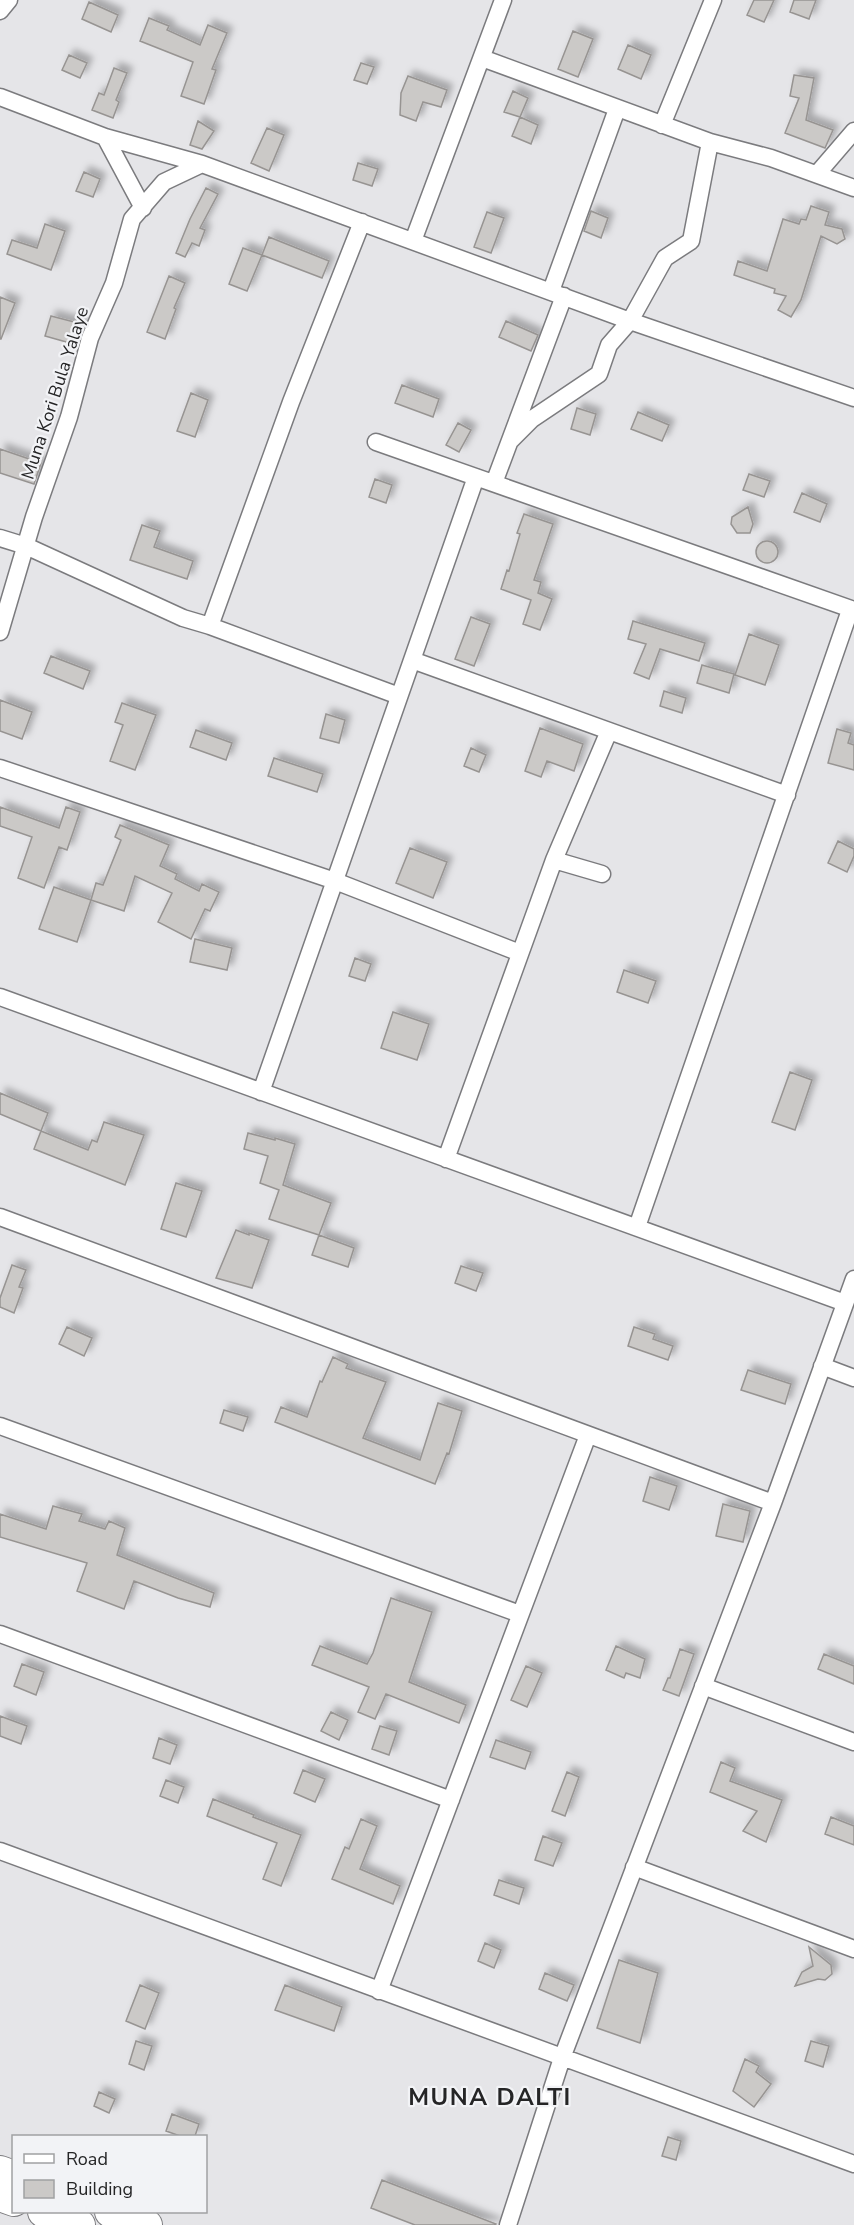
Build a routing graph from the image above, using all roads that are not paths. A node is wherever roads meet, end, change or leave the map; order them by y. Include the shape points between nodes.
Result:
1 (9, 0) edge
2 (503, 0) edge
3 (713, 0) edge
4 (0, 11) edge
5 (482, 58) junction
6 (0, 97) edge
7 (617, 109) junction
8 (662, 125) junction
9 (854, 131) edge
10 (105, 137) junction
11 (710, 142) junction
12 (202, 164) junction
13 (817, 174) junction
14 (854, 188) edge
15 (143, 208) junction
16 (362, 222) junction
17 (413, 241) junction
18 (558, 294) junction
19 (630, 321) junction
20 (854, 398) edge
21 (510, 441) junction
22 (376, 442) dead end
23 (476, 477) junction
24 (494, 483) junction
25 (0, 538) edge
26 (26, 546) junction
27 (852, 610) edge
28 (210, 626) junction
29 (0, 632) edge
30 (412, 660) junction
31 (399, 696) junction
32 (609, 731) junction
33 (0, 768) edge
34 (787, 795) junction
35 (554, 860) junction
36 (602, 874) dead end
37 (335, 880) junction
38 (520, 953) junction
39 (0, 997) edge
40 (261, 1092) junction
41 (446, 1159) junction
42 (0, 1217) edge
43 (637, 1227) junction
44 (854, 1279) edge
45 (845, 1303) junction
46 (822, 1366) junction
47 (854, 1378) edge
48 (0, 1426) edge
49 (588, 1435) junction
50 (773, 1503) junction
51 (520, 1614) junction
52 (0, 1634) edge
53 (703, 1686) junction
54 (854, 1742) edge
55 (451, 1800) junction
56 (0, 1851) edge
57 (634, 1867) junction
58 (854, 1949) edge
59 (379, 1991) junction
60 (562, 2058) junction
61 (854, 2164) edge
62 (48, 2213) edge
63 (115, 2213) edge
64 (80, 2225) edge
65 (147, 2225) edge
66 (508, 2225) edge

1 - 4 street
2 - 5 street
3 - 8 street
5 - 7 street
5 - 17 street
6 - 10 street
7 - 8 street
7 - 18 street
8 - 11 street
9 - 13 street
10 - 12 street
10 - 15 street
11 - 13 street
11 - 19 street via 691,241 665,258
12 - 15 street, Muna Kori Bula Yalaye via 164,182
12 - 16 street
13 - 14 street
15 - 26 street, Muna Kori Bula Yalaye via 132,219 114,283 90,338 69,417
16 - 17 street
16 - 28 street via 291,402
17 - 18 street
18 - 19 street
18 - 21 street
19 - 20 street
19 - 21 street via 609,345 599,374 532,419
21 - 24 street
22 - 23 street
23 - 24 street
23 - 30 street
24 - 27 street
25 - 26 street
26 - 28 street via 183,618
26 - 29 street, Muna Kori Bula Yalaye
27 - 34 street
28 - 31 street
30 - 31 street
30 - 32 street
31 - 37 street
32 - 34 street
32 - 35 street
33 - 37 street
34 - 43 street
35 - 36 street
35 - 38 street
37 - 38 street
37 - 40 street
38 - 41 street
39 - 40 street
40 - 41 street
41 - 43 street
42 - 49 street
43 - 45 street
44 - 45 street
45 - 46 street
46 - 47 street
46 - 50 street
48 - 51 street
49 - 50 street
49 - 51 street
50 - 53 street
51 - 55 street
52 - 55 street
53 - 54 street
53 - 57 street
55 - 59 street
56 - 59 street
57 - 58 street
57 - 60 street
59 - 60 street
60 - 61 street
60 - 66 street
62 - 64 highway
63 - 65 highway

